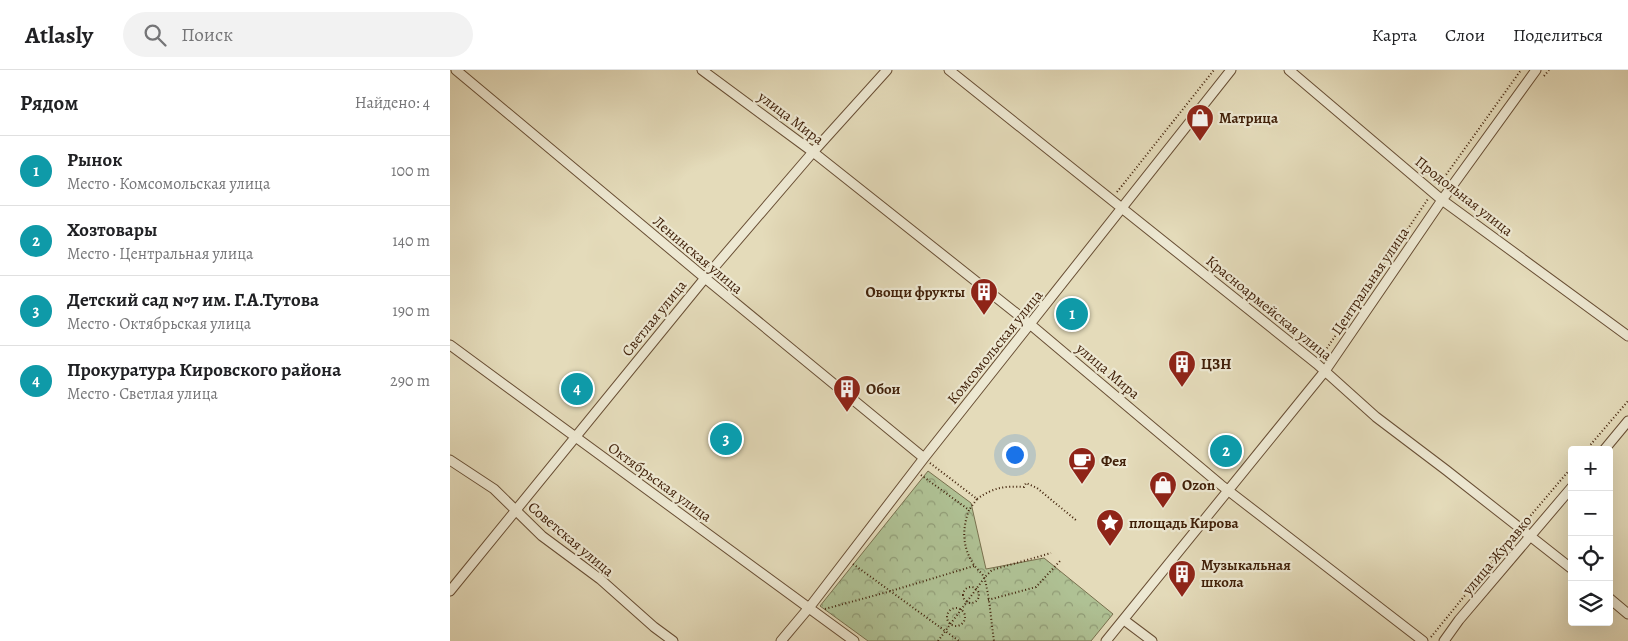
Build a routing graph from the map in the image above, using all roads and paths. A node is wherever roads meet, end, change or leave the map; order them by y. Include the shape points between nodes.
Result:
1 (456, 70) edge
2 (702, 70) edge
3 (888, 70) edge
4 (949, 70) edge
5 (1214, 70) edge
6 (1232, 70) edge
7 (1289, 70) edge
8 (1522, 70) edge
9 (1536, 70) edge
10 (813, 152) junction
11 (1433, 192) junction
12 (1112, 199) junction
13 (1442, 200) junction
14 (1123, 208) junction
15 (704, 278) junction
16 (1031, 325) junction
17 (1628, 336) edge
18 (450, 345) edge
19 (1316, 364) junction
20 (1325, 371) junction
21 (1628, 401) edge
22 (1628, 421) edge
23 (574, 437) junction
24 (1589, 446) edge
25 (1607, 446) edge
26 (924, 458) junction
27 (450, 460) edge
28 (915, 470) junction
29 (1568, 472) edge
30 (1229, 491) junction
31 (1569, 491) edge
32 (977, 499) junction
33 (515, 510) junction
34 (968, 510) junction
35 (1077, 520) dead end
36 (1520, 528) junction
37 (1530, 537) junction
38 (1051, 553) dead end
39 (1060, 561) dead end
40 (853, 564) dead end
41 (974, 566) junction
42 (1568, 566) edge
43 (985, 577) junction
44 (976, 588) junction
45 (450, 591) edge
46 (891, 591) junction
47 (988, 600) junction
48 (1613, 601) edge
49 (967, 602) junction
50 (809, 608) junction
51 (824, 609) dead end
52 (961, 610) junction
53 (1628, 614) edge
54 (1124, 620) junction
55 (951, 624) junction
56 (946, 632) junction
57 (673, 641) edge
58 (781, 641) edge
59 (854, 641) edge
60 (938, 641) edge
61 (959, 641) edge
62 (994, 641) edge
63 (1106, 641) edge
64 (1152, 641) edge
65 (1423, 641) edge
66 (1428, 641) edge
67 (1444, 641) edge

1 - 15 street, Ленинская улица
2 - 10 street, улица Мира
3 - 10 street, Светлая улица
4 - 12 street, Красноармейская улица
5 - 12 path
6 - 14 street, Комсомольская улица
7 - 11 street, Продольная улица
8 - 11 path
9 - 13 street, Центральная улица
10 - 15 street, Светлая улица
10 - 16 street, улица Мира
11 - 13 street, Продольная улица
11 - 19 path
12 - 14 street, Красноармейская улица
13 - 17 street, Продольная улица
13 - 20 street, Центральная улица
14 - 16 street, Комсомольская улица
14 - 19 street, Красноармейская улица
15 - 23 street, Светлая улица
15 - 26 street, Ленинская улица
16 - 26 street, Комсомольская улица
16 - 30 street, улица Мира
18 - 23 street, Октябрьская улица
19 - 20 street, Красноармейская улица
20 - 30 street, Центральная улица
20 - 36 street, Красноармейская улица via 1376,417
21 - 24 path
22 - 25 street
23 - 33 street, Светлая улица
23 - 50 street, Октябрьская улица
26 - 28 street, Комсомольская улица
26 - 32 path
27 - 33 street, Советская улица via 494,488
28 - 34 path
28 - 50 street, Комсомольская улица
29 - 36 path
30 - 54 street, Центральная улица
30 - 65 street, улица Мира
31 - 37 street, улица Журавко
32 - 34 path
32 - 35 path via 1005,486 1024,487 1026,483
33 - 45 street, Светлая улица
33 - 57 street, Советская улица via 542,536
34 - 41 path via 963,537
36 - 37 street, Красноармейская улица
36 - 66 path
37 - 42 street, Красноармейская улица
37 - 67 street, улица Журавко
38 - 43 path via 992,570
39 - 47 path via 1036,587
40 - 46 path
41 - 43 path
41 - 46 path
43 - 44 path
43 - 47 path
44 - 49 path
44 - 49 path via 978,599 973,603
44 - 49 path via 965,590 963,596
46 - 51 path
46 - 56 path
47 - 62 path
48 - 53 street
49 - 52 path
50 - 58 street, Комсомольская улица
50 - 59 street, Октябрьская улица
52 - 55 path
52 - 55 path via 964,616 962,623
52 - 55 path via 955,608 949,612 947,618
54 - 63 street, Центральная улица
54 - 64 street
55 - 56 path
56 - 60 path
56 - 61 path

